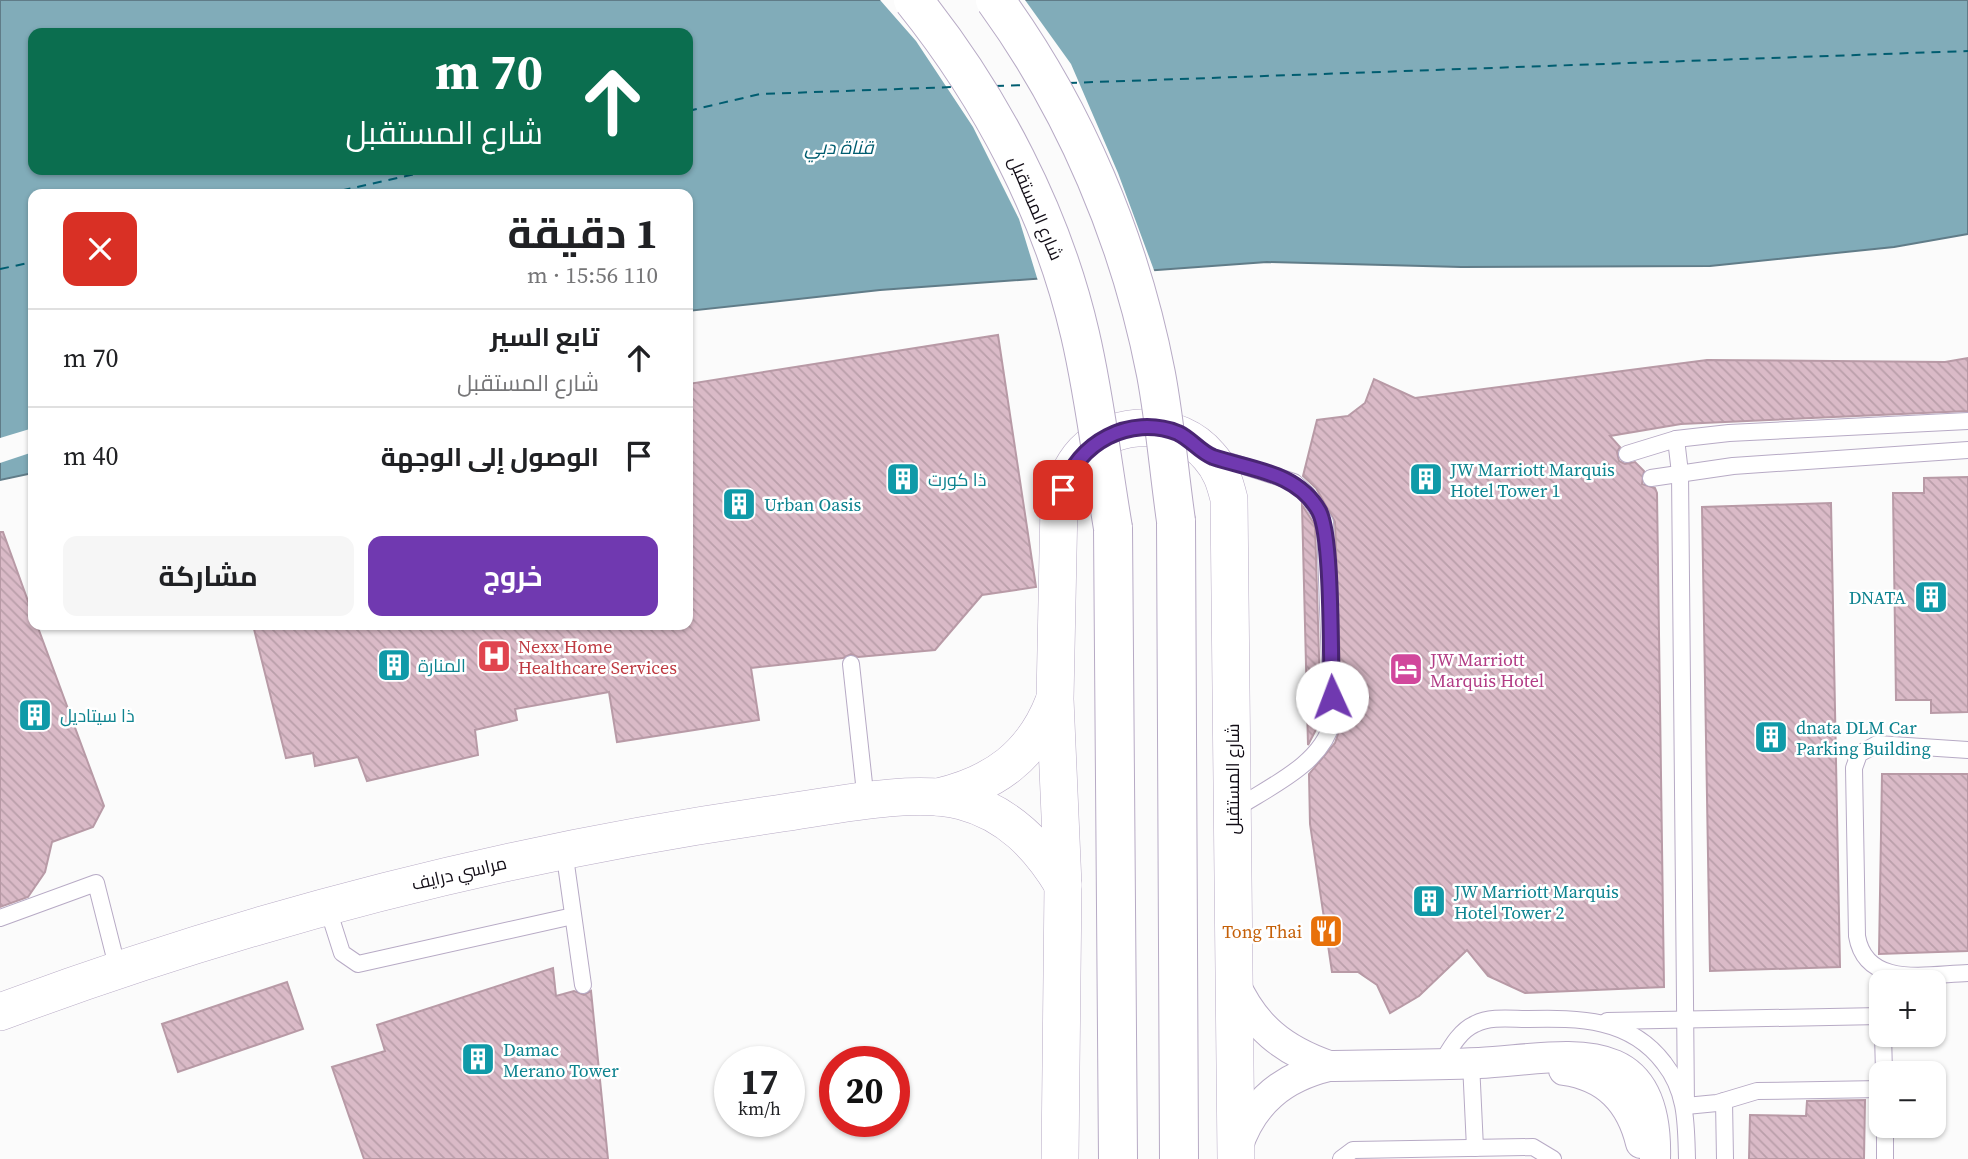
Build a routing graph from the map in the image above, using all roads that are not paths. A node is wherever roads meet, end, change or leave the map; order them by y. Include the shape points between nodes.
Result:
1 (913, 0) edge
2 (995, 0) edge
3 (1968, 421) edge
4 (1938, 423) junction
5 (1676, 439) junction
6 (1968, 450) edge
7 (1939, 452) junction
8 (1627, 454) dead end
9 (1209, 455) junction
10 (1680, 473) junction
11 (1651, 478) dead end
12 (851, 664) dead end
13 (1055, 699) junction
14 (1968, 750) edge
15 (933, 798) junction
16 (866, 802) junction
17 (1233, 811) junction
18 (564, 850) junction
19 (1063, 885) junction
20 (327, 906) junction
21 (573, 916) junction
22 (0, 918) edge
23 (118, 970) junction
24 (1968, 972) edge
25 (1232, 979) junction
26 (583, 985) dead end
27 (0, 1012) edge
28 (1869, 1016) edge
29 (1683, 1018) junction
30 (1599, 1021) junction
31 (1485, 1063) junction
32 (1441, 1064) junction
33 (1329, 1066) junction
34 (1869, 1089) edge
35 (1724, 1101) junction
36 (1686, 1106) junction
37 (1885, 1138) edge
38 (1475, 1148) junction
39 (1236, 1155) edge
40 (1060, 1159) edge
41 (1118, 1159) edge
42 (1179, 1159) edge
43 (1341, 1159) edge
44 (1553, 1159) edge
45 (1644, 1159) edge
46 (1655, 1159) edge
47 (1687, 1159) edge
48 (1725, 1159) edge
49 (1885, 1159) edge

1 - 41 main road, شارع المستقبل, bridge via 985,104 1041,215 1080,332 1094,397 1113,528
2 - 42 main road, bridge via 1045,75 1103,194 1156,372 1175,521
3 - 4 lane
4 - 5 lane
4 - 7 lane
5 - 8 lane
5 - 10 lane
6 - 7 lane
7 - 10 lane
9 - 13 street, شارع المستقبل via 1177,433 1138,427 1109,435 1085,451 1067,476 1059,504
9 - 17 street, شارع المستقبل via 1223,476 1230,525
9 - 17 lane via 1294,482 1325,522 1329,738 1293,771
10 - 11 lane
10 - 29 lane
12 - 16 lane
13 - 15 street, مراسي درايف via 1034,741 1018,759 979,785
13 - 19 street, شارع المستقبل
14 - 24 lane via 1877,744 1859,754 1854,768 1857,936 1866,960 1888,974
15 - 16 street, مراسي درايف
15 - 19 street, مراسي درايف via 960,801 1010,823 1031,841
16 - 18 street, مراسي درايف
17 - 25 street, شارع المستقبل
18 - 20 street, مراسي درايف
18 - 21 lane
19 - 40 street, شارع المستقبل
20 - 21 lane via 342,953 358,964
20 - 23 street, مراسي درايف
21 - 26 lane
22 - 23 lane via 96,883
23 - 27 street, مراسي درايف
25 - 33 street via 1259,1026 1280,1044
25 - 39 street, شارع المستقبل
28 - 29 lane
29 - 30 lane
29 - 36 lane
30 - 32 lane via 1485,1020 1465,1030
30 - 36 lane via 1646,1044 1665,1063
31 - 32 street
31 - 38 lane
31 - 45 street via 1576,1072 1602,1082 1628,1108
31 - 46 street via 1572,1055 1614,1065 1634,1081 1649,1103
32 - 33 street
33 - 39 street via 1297,1076 1269,1094 1248,1120
34 - 35 lane via 1757,1091
35 - 36 lane
35 - 48 lane
36 - 47 lane
37 - 49 lane
38 - 43 lane via 1353,1150
38 - 44 lane via 1533,1147

